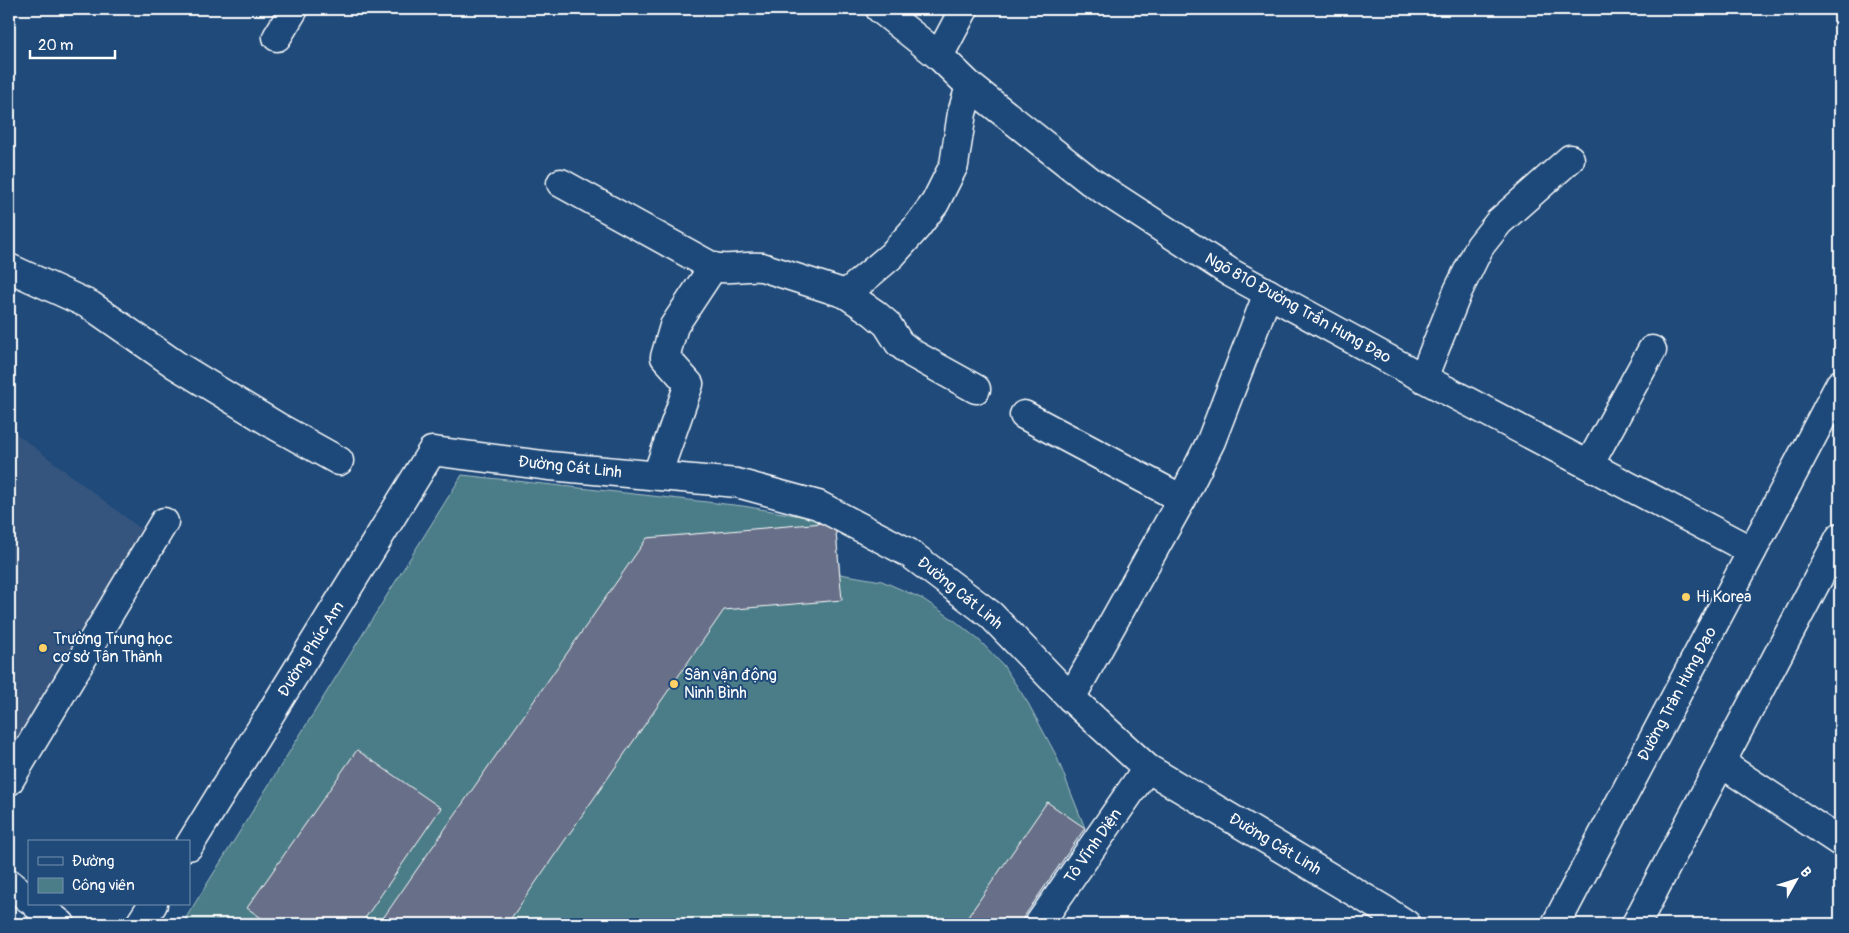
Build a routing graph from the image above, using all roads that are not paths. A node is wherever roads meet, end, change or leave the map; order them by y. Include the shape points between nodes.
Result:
1 (294, 9) edge
2 (880, 9) edge
3 (964, 9) edge
4 (276, 37) dead end
5 (939, 56) junction
6 (970, 86) junction
7 (1570, 159) dead end
8 (561, 183) dead end
9 (713, 267) junction
10 (9, 268) edge
11 (1268, 293) junction
12 (846, 294) junction
13 (1652, 350) dead end
14 (1423, 378) junction
15 (1840, 384) edge
16 (976, 388) dead end
17 (1024, 415) dead end
18 (432, 451) joint
19 (339, 461) dead end
20 (1589, 465) junction
21 (657, 475) junction
22 (1182, 499) junction
23 (164, 522) dead end
24 (1840, 537) edge
25 (1752, 551) junction
26 (1071, 698) junction
27 (1721, 763) junction
28 (1146, 768) junction
29 (9, 781) edge
30 (1840, 842) edge
31 (190, 844) edge
32 (9, 883) edge
33 (28, 898) edge
34 (38, 906) edge
35 (152, 906) edge
36 (61, 924) edge
37 (140, 924) edge
38 (1039, 924) edge
39 (1406, 924) edge
40 (1556, 924) edge
41 (1636, 924) edge

1 - 4 main road
2 - 5 main road, Ngõ 810 Đường Trần Hưng Đạo
3 - 5 main road
5 - 6 main road, Ngõ 810 Đường Trần Hưng Đạo
6 - 11 main road, Ngõ 810 Đường Trần Hưng Đạo via 1090,181 1231,273
6 - 12 main road via 954,165 935,203 892,255
7 - 14 main road via 1499,222 1480,246
8 - 9 main road
9 - 12 main road via 727,270 749,265 762,267
9 - 21 main road via 674,326 665,358 689,384
10 - 19 main road via 90,305 176,365
11 - 14 main road, Ngõ 810 Đường Trần Hưng Đạo
11 - 22 main road via 1211,441
12 - 16 main road via 887,324 899,343 913,354
13 - 20 main road
14 - 20 main road, Ngõ 810 Đường Trần Hưng Đạo
15 - 25 main road, Đường Trân Hưng Đạo
17 - 22 main road
18 - 21 main road, Đường Cát Linh
18 - 31 main road, Đường Phúc Am
20 - 25 main road, Ngõ 810 Đường Trần Hưng Đạo
21 - 26 main road, Đường Cát Linh via 737,483 818,505 909,553 991,615
22 - 26 main road
23 - 29 main road
24 - 27 main road
25 - 40 main road, Đường Trân Hưng Đạo
26 - 28 main road, Đường Cát Linh
27 - 30 main road
27 - 41 main road
28 - 38 main road, Tô Vĩnh Diện
28 - 39 main road, Đường Cát Linh
32 - 33 main road
34 - 36 main road
35 - 37 main road

